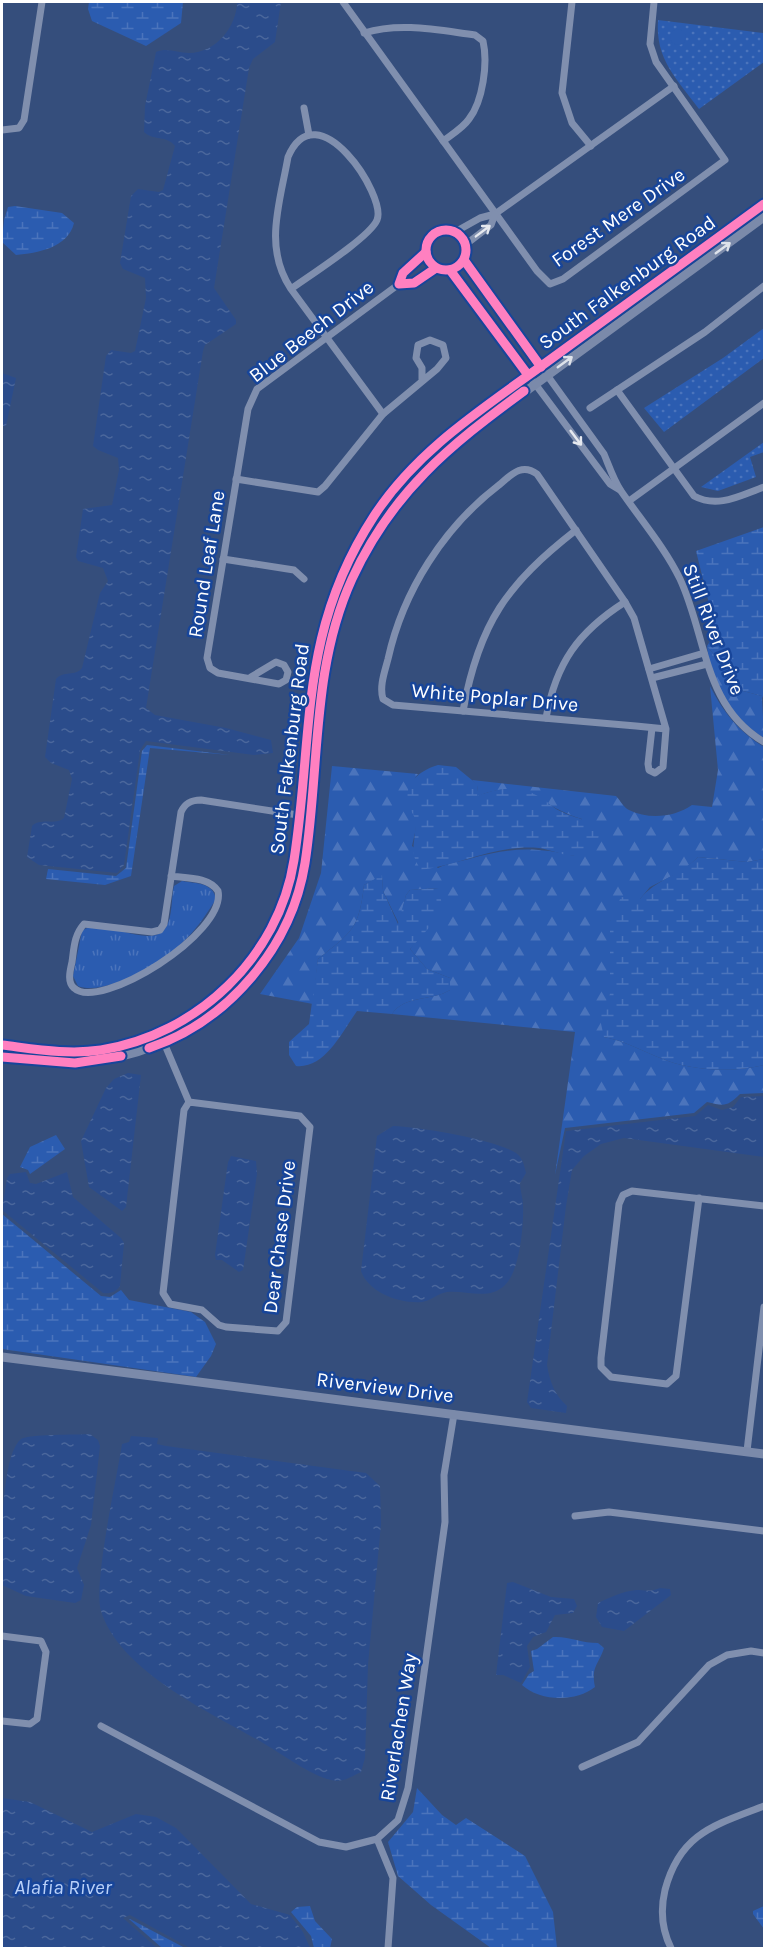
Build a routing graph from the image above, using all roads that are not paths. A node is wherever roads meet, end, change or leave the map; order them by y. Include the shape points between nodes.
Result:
1 (42, 2) edge
2 (343, 2) edge
3 (572, 2) edge
4 (654, 2) edge
5 (364, 33) junction
6 (674, 86) junction
7 (304, 108) dead end
8 (2, 130) edge
9 (309, 135) junction
10 (443, 141) junction
11 (591, 146) junction
12 (765, 204) edge
13 (495, 214) junction
14 (765, 217) edge
15 (455, 232) junction
16 (465, 245) junction
17 (426, 252) junction
18 (698, 253) junction
19 (464, 260) junction
20 (703, 262) junction
21 (436, 268) junction
22 (450, 270) junction
23 (399, 284) junction
24 (765, 286) edge
25 (291, 289) junction
26 (327, 337) junction
27 (544, 371) junction
28 (422, 379) junction
29 (531, 379) junction
30 (617, 390) junction
31 (765, 403) edge
32 (590, 408) dead end
33 (382, 414) junction
34 (674, 468) junction
35 (236, 479) junction
36 (765, 487) edge
37 (620, 490) junction
38 (629, 501) junction
39 (576, 530) junction
40 (222, 559) junction
41 (304, 579) dead end
42 (337, 588) junction
43 (347, 592) junction
44 (625, 602) junction
45 (704, 653) junction
46 (680, 660) junction
47 (707, 664) junction
48 (649, 669) junction
49 (683, 670) junction
50 (251, 677) junction
51 (652, 678) junction
52 (463, 711) junction
53 (546, 718) junction
54 (652, 728) junction
55 (666, 729) junction
56 (765, 742) edge
57 (298, 815) junction
58 (309, 816) junction
59 (171, 876) junction
60 (162, 1038) junction
61 (2, 1045) edge
62 (2, 1057) edge
63 (189, 1102) junction
64 (699, 1198) junction
65 (765, 1206) edge
66 (765, 1308) edge
67 (2, 1357) edge
68 (454, 1414) junction
69 (747, 1451) junction
70 (765, 1454) edge
71 (575, 1516) dead end
72 (765, 1531) edge
73 (2, 1636) edge
74 (765, 1653) edge
75 (2, 1721) edge
76 (101, 1726) dead end
77 (582, 1767) dead end
78 (765, 1806) edge
79 (377, 1839) junction
80 (388, 1948) edge
81 (671, 1948) edge

1 - 8 street via 24,120 19,128
2 - 5 street, Forest Mere Drive
3 - 11 street via 562,93 572,123
4 - 6 street, Forest Mere Drive via 650,44 656,62
5 - 10 street, Forest Mere Drive
5 - 10 street via 408,27 475,35 483,41 486,52 479,101 468,120
6 - 11 street
6 - 13 street, Forest Mere Drive via 725,160 676,199 563,279 550,284
7 - 9 street
9 - 25 street via 297,141 288,157 274,238 281,273
9 - 25 street via 326,136 339,144 376,195 379,212 369,231
10 - 13 street, Forest Mere Drive
11 - 13 street
12 - 18 street, South Falkenburg Road
13 - 15 street
16 -> 13 street via 491,225
20 -> 14 street, South Falkenburg Road
15 - 16 street
15 - 17 street via 437,232 428,240
16 - 19 street
17 - 21 street
17 - 23 street, Blue Beech Drive via 403,273
18 - 20 street
18 - 27 street, South Falkenburg Road
19 - 22 street
19 - 27 street, Still River Drive
27 -> 20 street, South Falkenburg Road
21 - 22 street
21 - 23 street, Blue Beech Drive via 414,283
22 - 29 street, Still River Drive
23 - 26 street, Blue Beech Drive
24 - 30 street via 705,332
25 - 26 street
26 - 33 street
26 - 35 street, Blue Beech Drive via 258,389 248,409
27 - 29 street, South Falkenburg Road
27 - 37 street, Still River Drive via 604,454
28 - 28 street, Round Leaf Lane via 422,368 416,358 418,345 430,340 442,345 446,357
28 - 33 street, Round Leaf Lane
29 -> 37 street, Still River Drive via 610,484
29 - 42 street, South Falkenburg Road via 462,423 415,465 375,513
29 - 43 street, South Falkenburg Road via 422,473 385,519
30 - 32 street
30 - 34 street
31 - 34 street
33 - 35 street, Round Leaf Lane via 318,492
34 - 36 street via 694,496 712,502
34 - 38 street
35 - 40 street, Round Leaf Lane
37 - 38 street, Still River Drive
38 - 45 street, Still River Drive via 680,579
39 - 44 street, White Poplar Drive
39 - 52 street via 537,561 507,594 485,631 470,673
39 - 52 street, White Poplar Drive via 537,474 529,468 520,469 491,490 462,519 424,569 390,646 381,692 383,699 393,705
40 - 41 street via 294,570
40 - 50 street, Round Leaf Lane via 207,658 210,668 218,673
42 - 43 street
42 - 57 street, South Falkenburg Road via 326,615 311,682
43 - 58 street, South Falkenburg Road via 328,648
44 - 48 street, White Poplar Drive via 634,618
44 - 53 street via 584,633 568,653 556,678
45 - 46 street
45 - 47 street, Still River Drive
46 - 48 street
46 - 49 street
47 - 49 street
47 - 56 street, Still River Drive via 726,707 738,722
48 - 51 street, White Poplar Drive
49 - 51 street
50 - 50 street, Round Leaf Lane via 279,684 288,672 276,662
51 - 55 street, White Poplar Drive
52 - 53 street, White Poplar Drive
53 - 54 street, White Poplar Drive
54 - 55 street, White Poplar Drive
54 - 55 street, White Poplar Drive via 648,764 649,770 656,773 663,767
57 - 58 street
57 - 59 street via 193,800 181,812
57 - 60 street, South Falkenburg Road via 294,862 286,893 261,946 223,991
58 - 60 street, South Falkenburg Road via 305,864 297,894 286,925 271,950 232,998 207,1019
59 - 59 street via 160,930 84,924 79,930 69,979 73,988 80,992 98,990 128,981 153,969 189,943 216,905 218,891 203,881
60 - 61 street, South Falkenburg Road via 100,1050 47,1051
60 - 62 street, South Falkenburg Road via 133,1053 75,1063
60 - 63 street
63 - 63 street, Dear Chase Drive via 300,1116 310,1127 286,1322 278,1331 219,1325 202,1310 170,1304 163,1293 184,1110
64 - 64 street via 676,1376 667,1384 611,1377 601,1367 601,1358 623,1195 632,1191
64 - 65 street
66 - 69 street
67 - 68 street, Riverview Drive
68 - 69 street, Riverview Drive
68 - 79 street, Riverlachen Way via 444,1475 445,1522 408,1788 398,1820
69 - 70 street, Riverview Drive
71 - 72 street via 609,1512
73 - 75 street via 41,1641 46,1652 37,1719 30,1724
74 - 77 street via 728,1655 709,1665 638,1742
76 - 79 street, Riverlachen Way via 319,1842 346,1847
78 - 81 street via 715,1825 690,1842 671,1868 663,1902 663,1922
79 - 80 street via 393,1878

